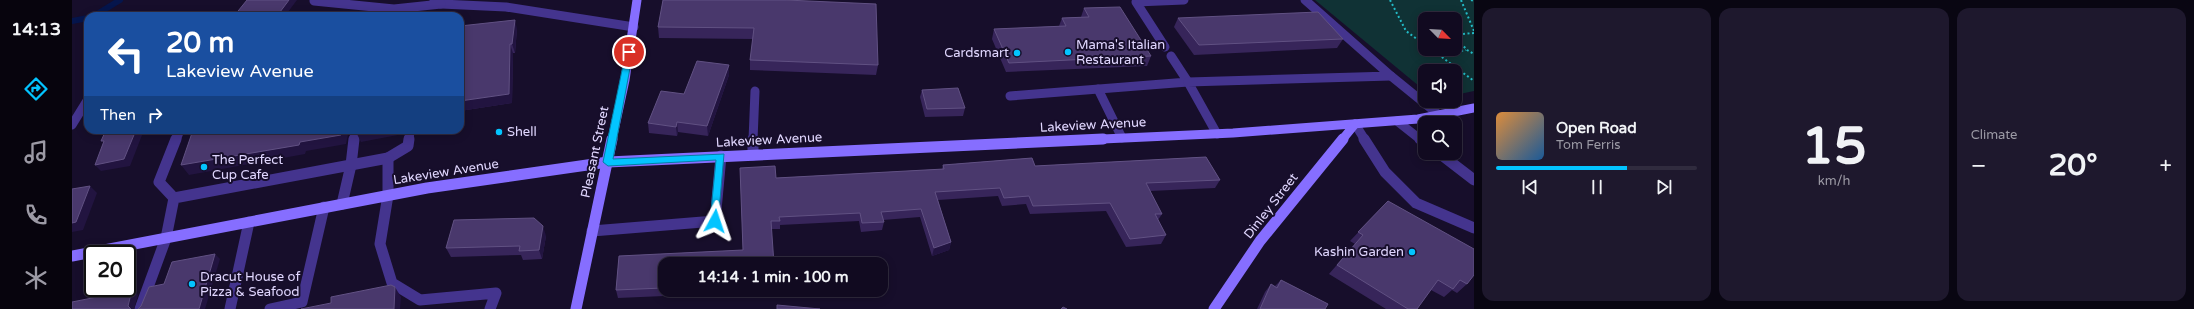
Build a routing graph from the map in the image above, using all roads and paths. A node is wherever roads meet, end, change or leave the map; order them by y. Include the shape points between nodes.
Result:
1 (637, 0) edge
2 (1184, 0) edge
3 (1305, 0) edge
4 (1390, 0) edge
5 (1460, 0) edge
6 (1471, 0) edge
7 (314, 1) edge
8 (1474, 1) edge
9 (438, 2) edge
10 (634, 27) junction
11 (1474, 32) edge
12 (1418, 40) edge
13 (1165, 47) dead end
14 (1467, 50) junction
15 (1462, 51) edge
16 (1474, 54) edge
17 (1171, 56) dead end
18 (1440, 56) edge
19 (1391, 76) junction
20 (1474, 81) edge
21 (1188, 82) junction
22 (1098, 89) junction
23 (755, 91) dead end
24 (1010, 96) dead end
25 (84, 106) edge
26 (1473, 109) edge
27 (1439, 115) junction
28 (1397, 121) junction
29 (1355, 124) junction
30 (72, 125) edge
31 (178, 134) edge
32 (355, 134) edge
33 (410, 134) edge
34 (1217, 134) junction
35 (1122, 138) junction
36 (1418, 138) edge
37 (752, 155) junction
38 (721, 156) junction
39 (388, 158) junction
40 (1447, 160) edge
41 (608, 162) junction
42 (351, 165) junction
43 (1474, 180) edge
44 (388, 195) junction
45 (174, 198) junction
46 (342, 204) junction
47 (324, 208) junction
48 (249, 222) junction
49 (1474, 228) edge
50 (592, 231) junction
51 (166, 238) junction
52 (72, 256) edge
53 (140, 309) edge
54 (230, 309) edge
55 (270, 309) edge
56 (490, 309) edge
57 (576, 309) edge
58 (1214, 309) edge

1 - 10 main road, Pleasant Street
2 - 13 street via 1136,2
3 - 19 street
4 - 12 path via 1406,32
5 - 11 path
6 - 8 path
7 - 9 street via 394,9
9 - 10 street via 506,7
10 - 41 main road, Pleasant Street
11 - 14 path via 1467,32 1459,37
14 - 15 path
14 - 16 path
17 - 21 street
18 - 20 path
19 - 21 street
19 - 27 street
21 - 22 street
21 - 34 street
22 - 24 street
22 - 35 street
23 - 37 street
25 - 30 street
26 - 27 main road, Lakeview Avenue
27 - 28 main road, Lakeview Avenue
28 - 29 main road, Lakeview Avenue
28 - 36 street
29 - 34 main road, Lakeview Avenue
29 - 49 street via 1385,172 1416,202
29 - 58 main road, Dinley Street via 1260,241
31 - 45 street via 159,182
32 - 42 street
33 - 39 street via 408,146
34 - 35 main road, Lakeview Avenue
35 - 37 main road, Lakeview Avenue
37 - 38 main road, Lakeview Avenue
38 - 41 main road, Lakeview Avenue
38 - 50 street via 715,221
39 - 42 street
39 - 44 street
40 - 43 street
41 - 44 main road, Lakeview Avenue
41 - 50 main road, Pleasant Street
42 - 45 street
42 - 46 street
44 - 46 main road, Lakeview Avenue
44 - 56 street via 380,244 392,283 420,300 496,293
45 - 51 street
46 - 47 main road, Lakeview Avenue
47 - 48 main road, Lakeview Avenue
47 - 55 street via 302,302
48 - 51 main road, Lakeview Avenue
48 - 54 street
50 - 57 main road, Pleasant Street
51 - 52 main road, Lakeview Avenue
51 - 53 street

